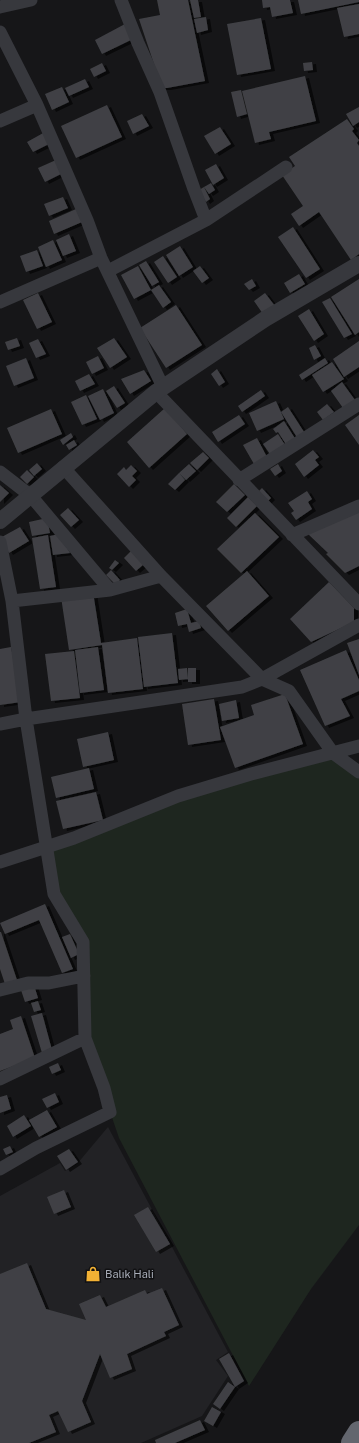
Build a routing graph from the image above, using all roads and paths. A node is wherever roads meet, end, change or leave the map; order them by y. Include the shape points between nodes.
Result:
1 (31, 0) edge
2 (121, 0) edge
3 (0, 7) edge
4 (0, 34) edge
5 (37, 105) junction
6 (0, 120) edge
7 (286, 167) dead end
8 (206, 220) junction
9 (101, 258) junction
10 (359, 264) edge
11 (108, 271) junction
12 (0, 302) edge
13 (160, 389) junction
14 (359, 404) edge
15 (64, 467) junction
16 (0, 472) edge
17 (239, 480) junction
18 (31, 496) junction
19 (359, 506) edge
20 (0, 521) edge
21 (292, 535) junction
22 (0, 542) edge
23 (161, 576) junction
24 (110, 590) junction
25 (12, 601) junction
26 (359, 604) edge
27 (359, 625) edge
28 (262, 679) junction
29 (26, 718) junction
30 (0, 724) edge
31 (359, 746) edge
32 (333, 753) junction
33 (359, 772) edge
34 (46, 847) junction
35 (0, 862) edge
36 (84, 976) junction
37 (0, 990) edge
38 (85, 1038) junction
39 (0, 1079) edge
40 (0, 1169) edge
41 (359, 1432) edge
42 (352, 1443) edge

1 - 3 street
2 - 8 street via 160,92
4 - 5 street
5 - 6 street
5 - 9 street
7 - 8 street
8 - 11 street
9 - 11 street
9 - 12 street
10 - 13 street via 265,319
11 - 13 street
13 - 15 street
13 - 17 street
14 - 17 street
15 - 18 street
15 - 23 street
16 - 18 street
17 - 21 street
18 - 20 street
18 - 24 street
19 - 21 street
21 - 26 street
22 - 25 street
23 - 24 street
23 - 28 street
24 - 25 street
25 - 29 street
27 - 28 street
28 - 29 street via 242,687
28 - 32 street via 289,691
29 - 30 street
29 - 34 street
31 - 32 street
32 - 33 street
32 - 34 street via 178,796
34 - 35 street
34 - 36 street via 54,894 83,942
36 - 37 street via 49,984 28,983
36 - 38 street
38 - 39 street
38 - 40 street via 110,1112 36,1148
41 - 42 highway

